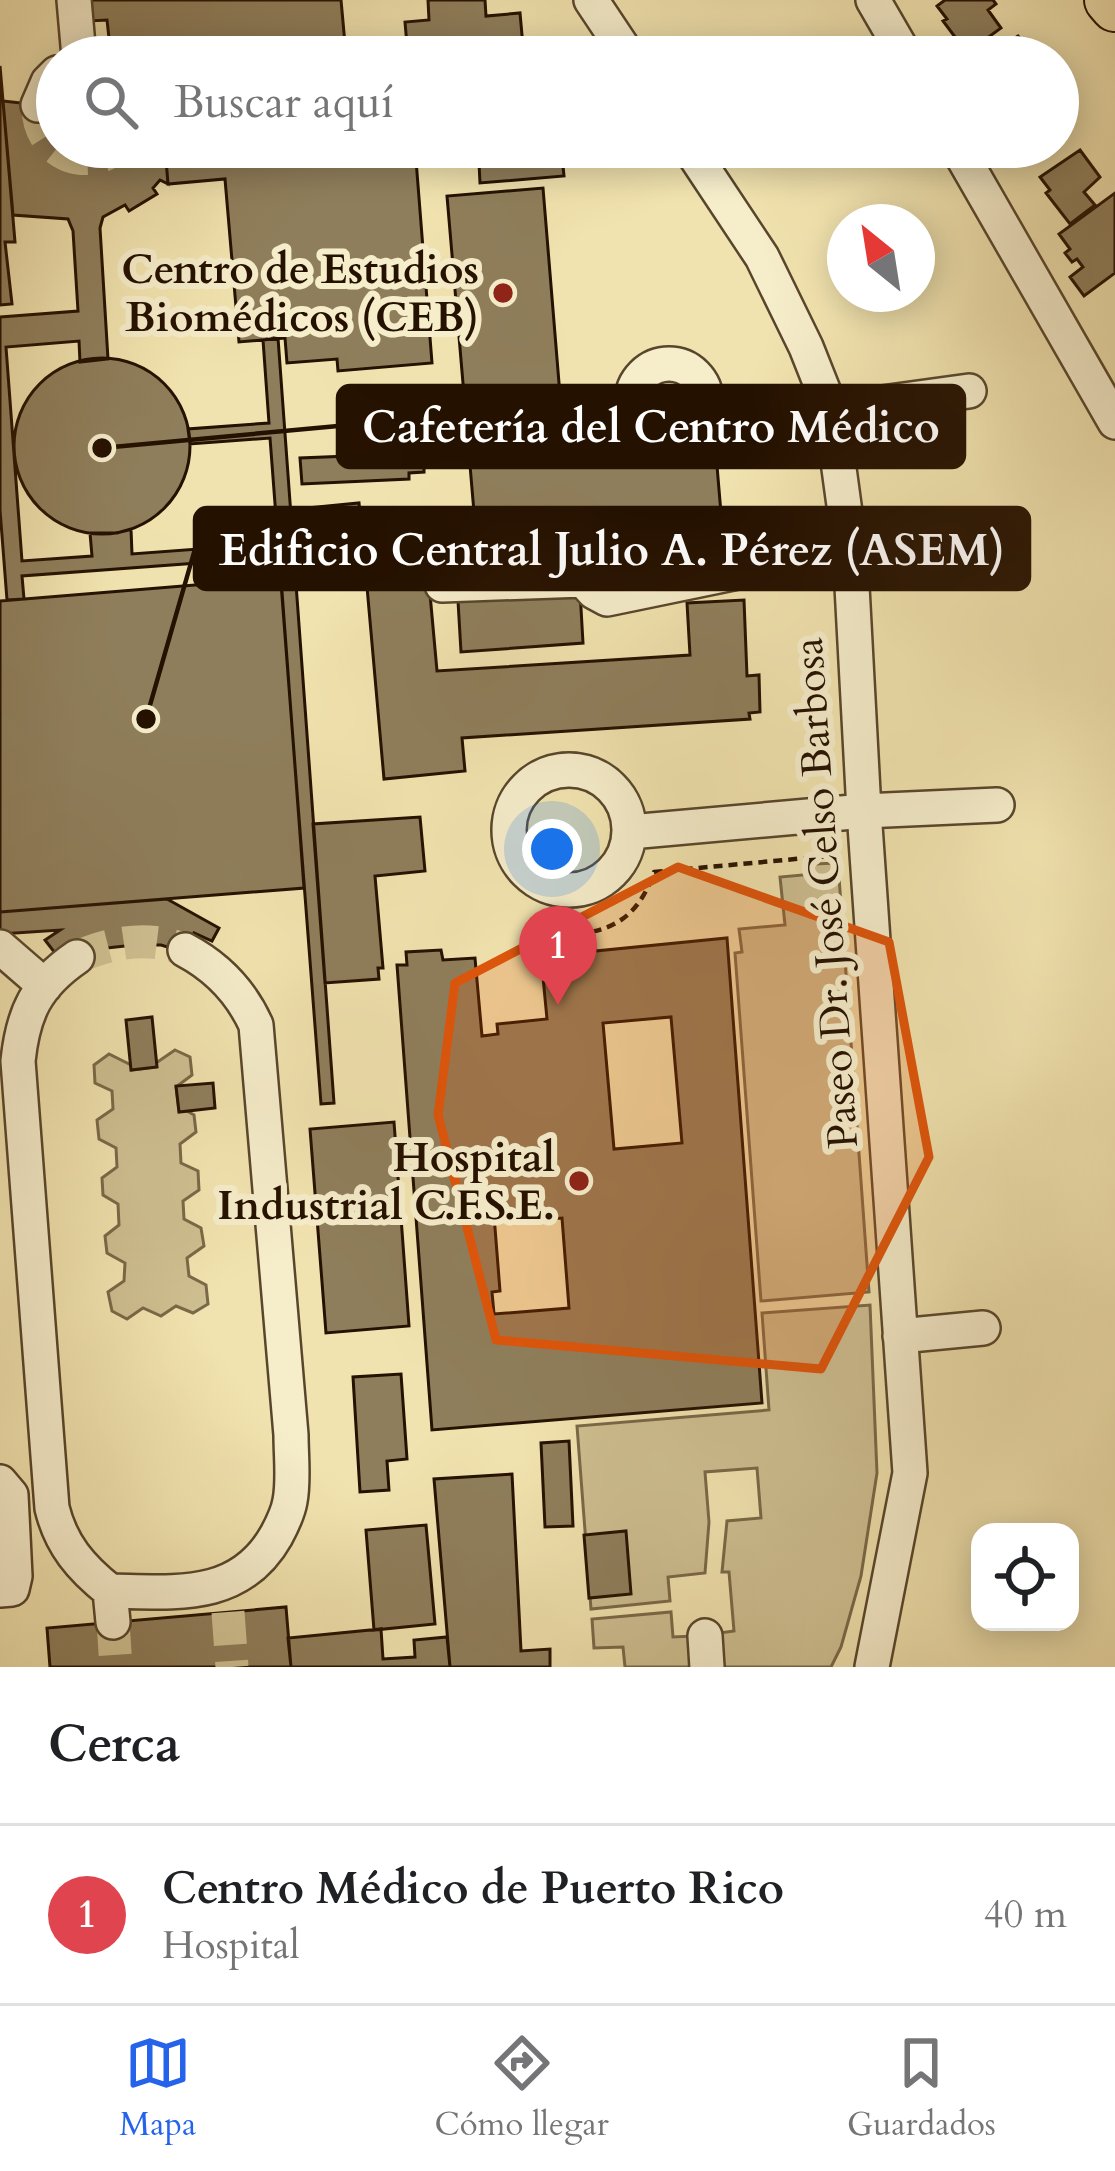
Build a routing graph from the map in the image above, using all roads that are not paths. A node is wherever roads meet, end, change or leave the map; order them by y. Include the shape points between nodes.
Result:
1 (74, 0) edge
2 (591, 0) edge
3 (873, 0) edge
4 (1109, 0) edge
5 (1115, 8) edge
6 (77, 36) edge
7 (615, 36) edge
8 (894, 36) edge
9 (703, 168) edge
10 (969, 168) edge
11 (969, 391) dead end
12 (830, 410) junction
13 (701, 420) dead end
14 (1115, 422) edge
15 (850, 549) junction
16 (442, 585) dead end
17 (997, 805) dead end
18 (864, 811) junction
19 (630, 832) dead end
20 (0, 947) edge
21 (185, 950) tunnel mouth
22 (77, 957) tunnel mouth
23 (45, 986) junction
24 (982, 1328) dead end
25 (900, 1336) junction
26 (0, 1482) edge
27 (0, 1590) edge
28 (875, 1666) edge

1 - 6 street
2 - 7 street
3 - 8 street
4 - 5 highway
9 - 12 street, Paseo Dr. José Celso Barbosa via 763,257
10 - 14 street
11 - 12 street
12 - 13 street
12 - 15 street, Paseo Dr. José Celso Barbosa
15 - 16 street via 607,599 583,580
15 - 18 street, Paseo Dr. José Celso Barbosa
17 - 18 street
18 - 19 street
18 - 25 street, Paseo Dr. José Celso Barbosa
20 - 23 street
21 - 23 street via 235,989 256,1025 291,1436 283,1523 227,1598 180,1591 111,1607 56,1523 18,1061 21,1030
22 - 23 street
24 - 25 street
25 - 28 street, Paseo Dr. José Celso Barbosa via 910,1473
26 - 27 street via 11,1495 15,1576 12,1589

